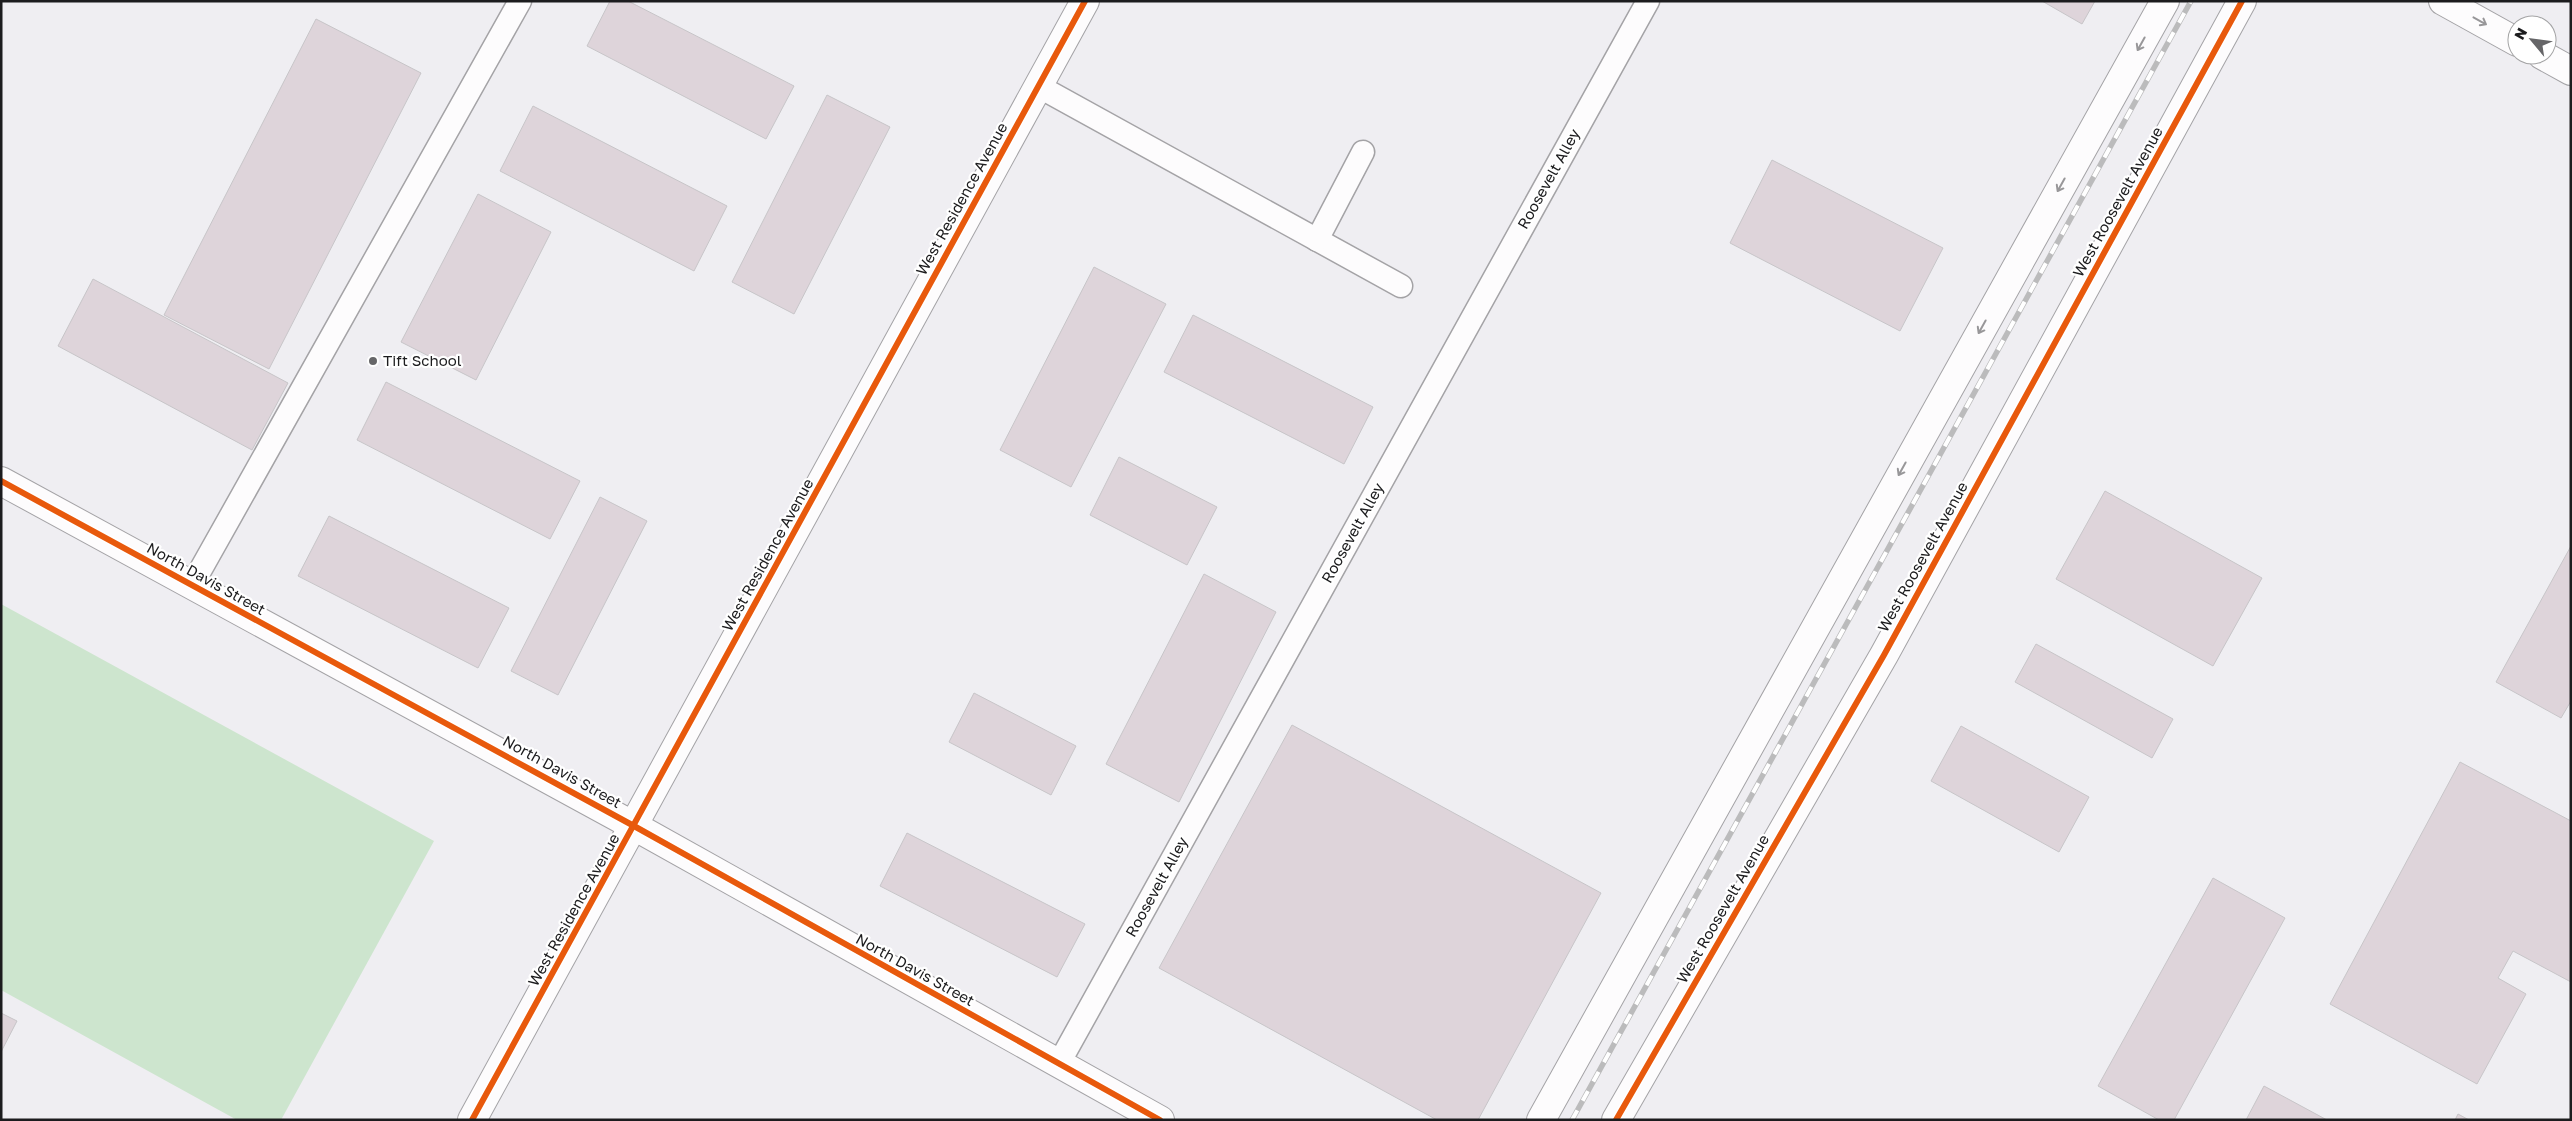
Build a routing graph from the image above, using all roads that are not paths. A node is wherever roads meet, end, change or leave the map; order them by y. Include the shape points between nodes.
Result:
1 (520, 1) edge
2 (1085, 1) edge
3 (1648, 1) edge
4 (2165, 1) edge
5 (2242, 1) edge
6 (2444, 1) edge
7 (2507, 36) edge
8 (2557, 63) edge
9 (2571, 71) edge
10 (1038, 86) junction
11 (1362, 152) dead end
12 (1316, 240) junction
13 (1401, 286) dead end
14 (1, 481) edge
15 (192, 585) junction
16 (634, 826) junction
17 (1058, 1065) junction
18 (472, 1120) edge
19 (1160, 1120) edge
20 (1541, 1120) edge
21 (1616, 1120) edge

1 - 15 lane
2 - 10 street, West Residence Avenue
3 - 17 lane, Roosevelt Alley
4 -> 20 street
5 - 21 street, West Roosevelt Avenue via 1884,655
6 -> 7 street
8 - 9 street
10 - 12 lane
10 - 16 street, West Residence Avenue
11 - 12 lane
12 - 13 lane
14 - 15 street, North Davis Street
15 - 16 street, North Davis Street
16 - 17 street, North Davis Street
16 - 18 street, West Residence Avenue
17 - 19 street, North Davis Street

